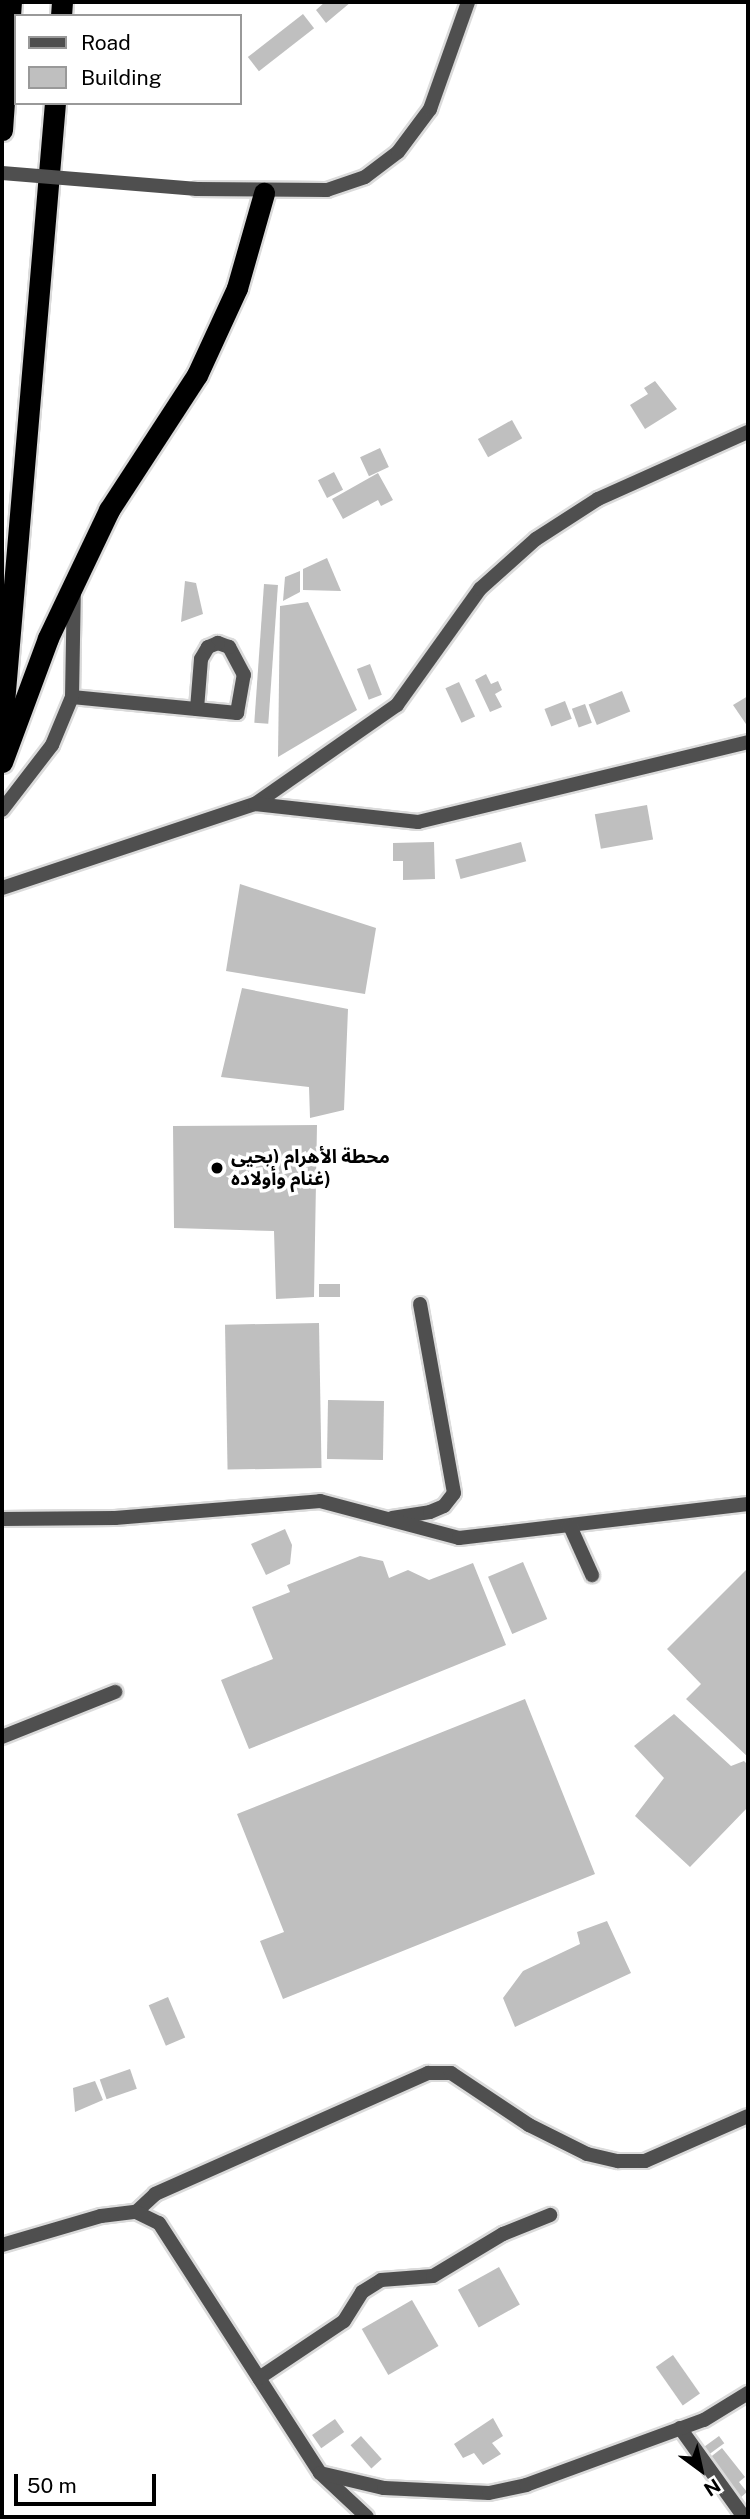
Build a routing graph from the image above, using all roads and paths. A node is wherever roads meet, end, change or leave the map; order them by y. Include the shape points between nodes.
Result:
1 (11, 2) edge
2 (468, 2) edge
3 (55, 105) edge
4 (2, 130) edge
5 (2, 173) edge
6 (264, 193) junction
7 (748, 432) edge
8 (74, 584) junction
9 (72, 697) junction
10 (197, 709) junction
11 (2, 726) edge
12 (748, 742) edge
13 (2, 762) edge
14 (255, 804) junction
15 (2, 810) edge
16 (2, 888) edge
17 (420, 1304) dead end
18 (748, 1504) edge
19 (2, 1519) edge
20 (388, 1519) junction
21 (570, 1526) junction
22 (592, 1575) dead end
23 (115, 1692) dead end
24 (2, 1737) edge
25 (748, 2116) edge
26 (136, 2212) junction
27 (550, 2215) dead end
28 (2, 2245) edge
29 (259, 2378) junction
30 (748, 2393) edge
31 (680, 2428) junction
32 (320, 2473) junction
33 (367, 2517) edge
34 (744, 2517) edge

1 - 4 highway
2 - 6 street via 430,109 398,152 365,177 327,190
3 - 11 highway
5 - 6 street, bridge
6 - 8 highway via 237,288 197,375 109,510
7 - 14 street via 597,499 536,539 480,589 397,705
8 - 9 street via 77,616
8 - 13 highway
9 - 10 street
9 - 15 street via 52,745
10 - 10 street via 237,713 244,675 229,647 218,643 208,647 201,659
12 - 14 street via 418,822
14 - 16 street
17 - 20 street via 454,1493 444,1506 430,1512
18 - 21 street
19 - 20 street via 115,1518 320,1501
20 - 21 street via 459,1538
21 - 22 street
23 - 24 street
25 - 26 street via 645,2161 618,2161 587,2154 529,2125 451,2073 428,2073 155,2193
26 - 28 street via 100,2216
26 - 29 street via 159,2223
27 - 29 street via 503,2234 433,2276 380,2280 362,2292 344,2320
29 - 32 street
30 - 31 street via 704,2420
31 - 32 street via 526,2485 489,2493 384,2488
31 - 34 street
32 - 33 street

